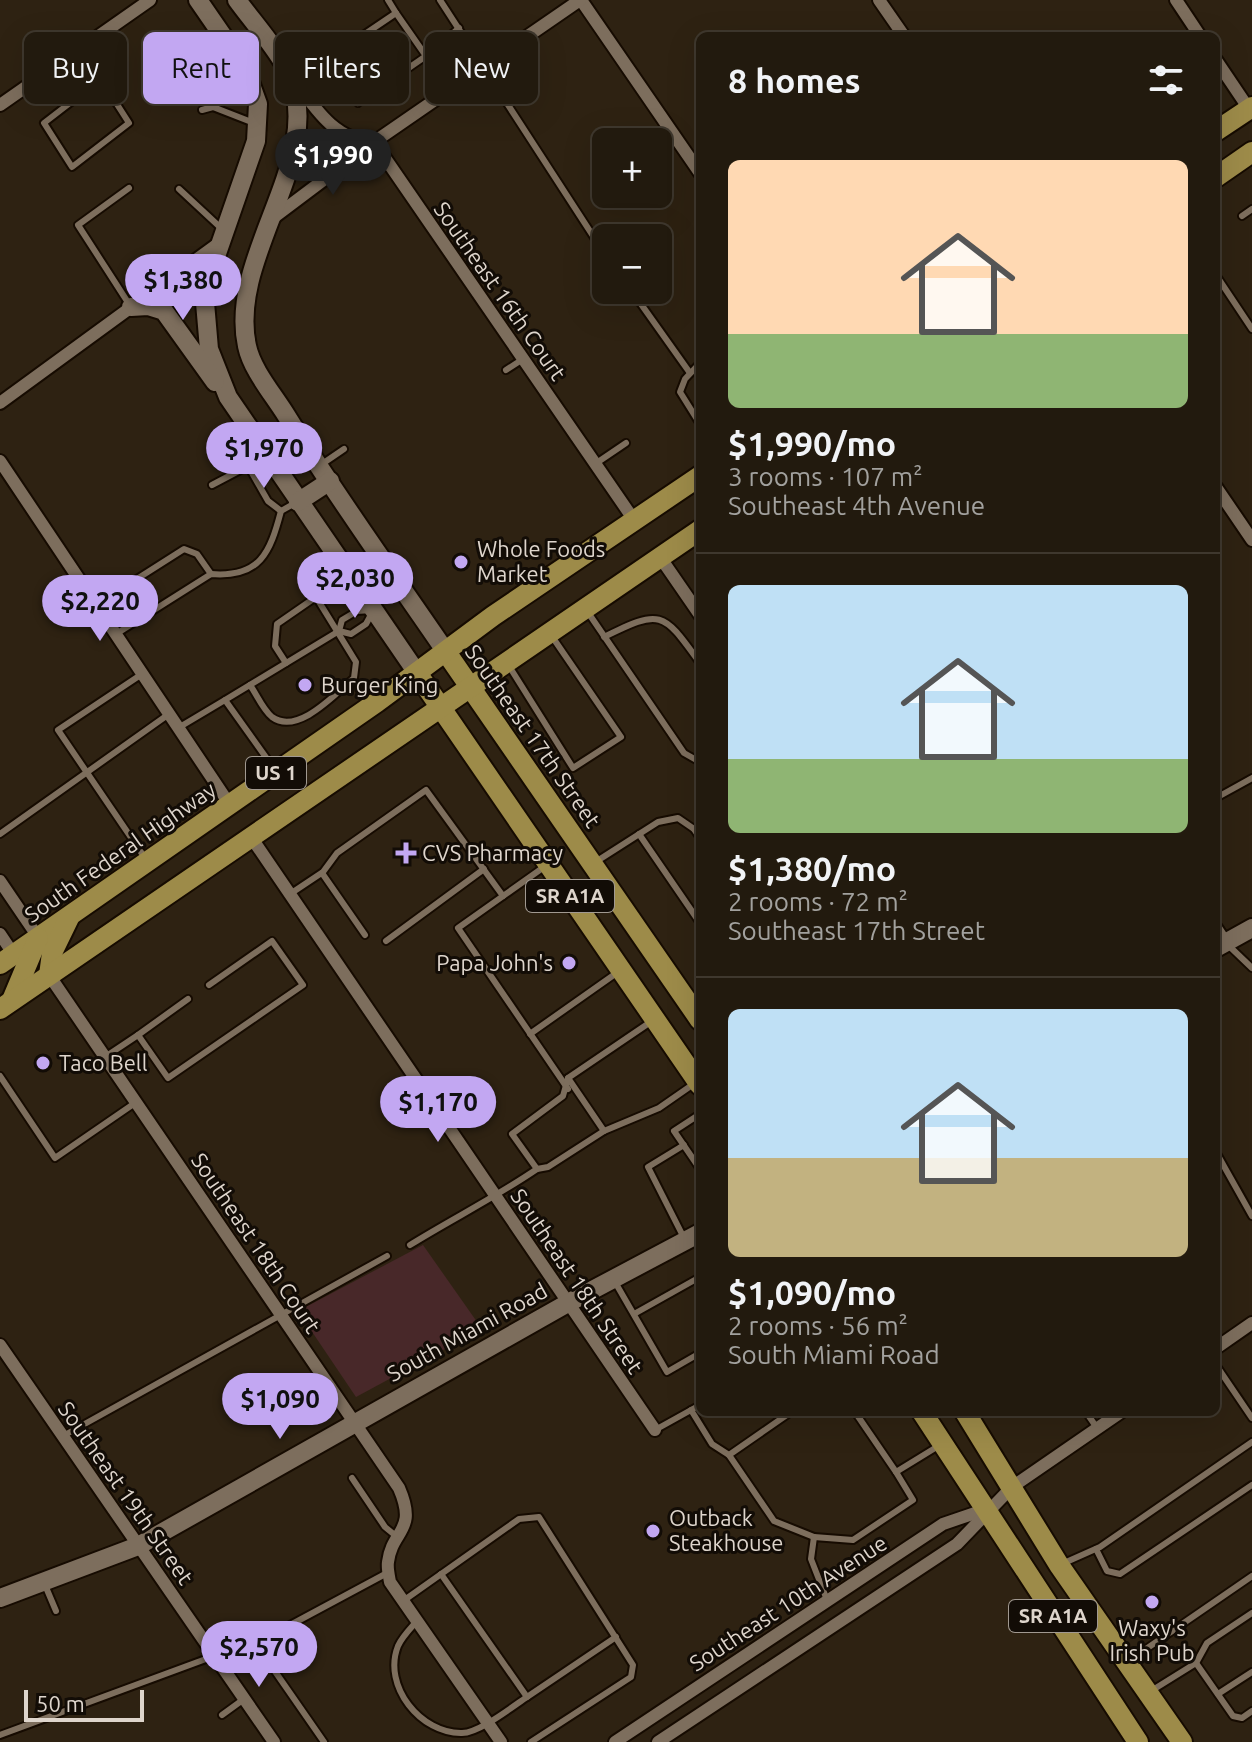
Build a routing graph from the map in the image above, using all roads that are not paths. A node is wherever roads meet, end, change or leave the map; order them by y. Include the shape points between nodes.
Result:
1 (150, 0) edge
2 (198, 0) edge
3 (237, 0) edge
4 (388, 0) edge
5 (440, 0) edge
6 (581, 0) edge
7 (879, 0) edge
8 (1176, 0) edge
9 (396, 13) junction
10 (459, 28) junction
11 (104, 32) edge
12 (218, 32) edge
13 (368, 32) edge
14 (454, 32) edge
15 (462, 32) edge
16 (534, 32) edge
17 (901, 32) edge
18 (1197, 32) edge
19 (275, 53) edge
20 (425, 55) edge
21 (1220, 66) edge
22 (101, 79) joint
23 (24, 88) edge
24 (217, 104) edge
25 (258, 104) edge
26 (297, 104) edge
27 (312, 104) edge
28 (429, 104) edge
29 (508, 104) edge
30 (0, 105) edge
31 (213, 107) junction
32 (1250, 108) edge
33 (202, 110) dead end
34 (258, 125) junction
35 (1220, 128) edge
36 (374, 142) junction
37 (1252, 152) edge
38 (696, 167) edge
39 (1220, 174) edge
40 (129, 188) dead end
41 (179, 189) dead end
42 (1252, 209) edge
43 (1242, 216) dead end
44 (267, 222) junction
45 (592, 234) edge
46 (221, 237) junction
47 (1220, 281) edge
48 (641, 304) edge
49 (131, 307) junction
50 (1252, 329) edge
51 (523, 359) junction
52 (696, 367) edge
53 (506, 370) dead end
54 (690, 373) junction
55 (228, 397) junction
56 (0, 403) edge
57 (696, 418) edge
58 (626, 443) dead end
59 (344, 449) dead end
60 (265, 454) junction
61 (0, 461) edge
62 (595, 464) junction
63 (248, 466) junction
64 (325, 474) junction
65 (696, 479) edge
66 (212, 485) dead end
67 (1220, 493) edge
68 (298, 502) junction
69 (281, 511) junction
70 (634, 520) junction
71 (696, 533) edge
72 (1252, 540) edge
73 (660, 557) junction
74 (211, 574) junction
75 (96, 605) junction
76 (585, 608) junction
77 (696, 609) edge
78 (374, 610) junction
79 (339, 631) junction
80 (549, 632) junction
81 (116, 634) junction
82 (604, 637) junction
83 (446, 652) junction
84 (696, 658) edge
85 (506, 662) junction
86 (286, 663) junction
87 (417, 673) junction
88 (142, 674) junction
89 (250, 685) junction
90 (469, 686) junction
91 (225, 700) junction
92 (441, 706) junction
93 (169, 714) junction
94 (178, 728) junction
95 (696, 760) edge
96 (86, 770) junction
97 (276, 772) junction
98 (1252, 778) edge
99 (1220, 796) edge
100 (230, 805) junction
101 (696, 827) edge
102 (0, 834) edge
103 (639, 834) junction
104 (251, 837) junction
105 (147, 862) junction
106 (549, 864) junction
107 (592, 864) junction
108 (484, 869) junction
109 (323, 872) junction
110 (0, 881) edge
111 (290, 894) junction
112 (503, 896) junction
113 (71, 915) junction
114 (696, 917) edge
115 (1252, 928) edge
116 (0, 934) edge
117 (365, 935) dead end
118 (38, 937) junction
119 (1220, 940) edge
120 (386, 941) dead end
121 (1220, 941) edge
122 (7, 960) edge
123 (1252, 968) edge
124 (621, 970) junction
125 (49, 975) junction
126 (209, 985) dead end
127 (188, 999) dead end
128 (6, 1005) edge
129 (696, 1008) edge
130 (655, 1019) junction
131 (530, 1034) junction
132 (138, 1035) junction
133 (105, 1057) junction
134 (0, 1076) edge
135 (568, 1078) junction
136 (696, 1079) edge
137 (696, 1085) edge
138 (568, 1089) junction
139 (136, 1102) junction
140 (696, 1117) edge
141 (604, 1131) junction
142 (684, 1145) junction
143 (1220, 1159) edge
144 (696, 1163) edge
145 (537, 1169) junction
146 (496, 1197) junction
147 (1252, 1216) edge
148 (693, 1237) edge
149 (410, 1245) dead end
150 (387, 1256) dead end
151 (613, 1279) junction
152 (696, 1279) edge
153 (568, 1303) junction
154 (281, 1314) junction
155 (634, 1314) junction
156 (1252, 1323) edge
157 (0, 1345) edge
158 (1220, 1345) edge
159 (696, 1355) edge
160 (1220, 1371) edge
161 (696, 1407) edge
162 (691, 1410) junction
163 (785, 1416) edge
164 (858, 1416) edge
165 (925, 1416) edge
166 (968, 1416) edge
167 (1089, 1416) edge
168 (1115, 1416) edge
169 (1252, 1418) edge
170 (355, 1423) junction
171 (1097, 1428) junction
172 (655, 1430) joint
173 (63, 1436) junction
174 (1252, 1442) edge
175 (943, 1443) junction
176 (729, 1455) junction
177 (896, 1472) junction
178 (352, 1478) dead end
179 (1252, 1485) edge
180 (1012, 1487) junction
181 (987, 1509) junction
182 (814, 1537) junction
183 (399, 1538) junction
184 (138, 1546) junction
185 (1096, 1549) junction
186 (1059, 1565) junction
187 (389, 1572) junction
188 (441, 1574) junction
189 (1252, 1576) edge
190 (43, 1581) junction
191 (0, 1598) edge
192 (827, 1600) junction
193 (403, 1601) junction
194 (56, 1611) dead end
195 (1252, 1613) edge
196 (417, 1621) junction
197 (616, 1637) junction
198 (214, 1656) junction
199 (1127, 1662) junction
200 (1196, 1663) junction
201 (1252, 1672) edge
202 (1148, 1693) junction
203 (1218, 1694) junction
204 (527, 1697) junction
205 (244, 1699) junction
206 (1252, 1711) edge
207 (222, 1715) dead end
208 (487, 1722) junction
209 (0, 1735) edge
210 (633, 1737) edge
211 (269, 1740) edge
212 (324, 1742) edge
213 (501, 1742) edge
214 (531, 1742) edge
215 (615, 1742) edge
216 (658, 1742) edge
217 (1138, 1742) edge
218 (1182, 1742) edge

1 - 11 street
2 - 12 main road
3 - 19 main road, Southeast 17th Street
4 - 9 lane
5 - 10 lane
6 - 16 street
6 - 38 street
7 - 17 street
8 - 18 street
9 - 13 lane
9 - 20 lane
10 - 14 lane
10 - 15 lane
21 - 32 street
22 - 22 lane via 129,123 72,167 44,123
23 - 30 street
24 - 31 lane
25 - 34 main road
26 - 44 main road, Southeast 17th Street via 291,160
27 - 36 street via 356,142
28 - 36 street
29 - 45 lane
31 - 33 lane
31 - 34 lane
32 - 35 main road
34 - 46 main road
36 - 44 street
36 - 51 street, Southeast 16th Court
37 - 39 main road
40 - 49 lane via 78,225
41 - 46 lane
42 - 43 lane
44 - 64 main road, Southeast 17th Street via 243,322 247,349
46 - 49 street
46 - 55 main road via 204,291 204,317 209,349
47 - 50 lane
48 - 54 lane
49 - 55 main road via 164,311
49 - 56 street
51 - 53 lane
51 - 62 street, Southeast 16th Court
52 - 54 lane
54 - 57 lane via 680,392
55 - 60 main road
58 - 62 lane
59 - 64 lane
60 - 63 lane
60 - 68 main road
61 - 75 street
62 - 70 street, Southeast 16th Court
63 - 66 lane
63 - 69 lane via 268,501
64 - 68 main road
64 - 83 main road, Southeast 17th Street
65 - 70 main road, South Federal Highway / US 1
67 - 72 street
68 - 69 lane
68 - 78 main road
69 - 74 lane via 270,552 250,568
70 - 83 main road, South Federal Highway / US 1
71 - 73 main road, US 1
73 - 76 main road, US 1
73 - 77 street
74 - 75 lane via 197,554 184,549
74 - 81 lane
75 - 81 street
76 - 80 main road, US 1
76 - 82 lane
78 - 79 lane via 357,611 342,620
78 - 79 lane via 351,634
78 - 87 main road
79 - 86 lane
79 - 86 lane via 316,597 277,624 275,646
79 - 89 lane via 356,662 354,678 296,721 270,716
80 - 85 main road, US 1
80 - 85 lane via 621,737 573,768
81 - 88 street
82 - 84 lane via 647,617 663,619
82 - 95 lane via 684,753
83 - 87 main road, South Federal Highway / US 1
83 - 90 main road, Southeast 17th Street / SR A1A
85 - 90 main road, US 1
86 - 89 lane
87 - 92 main road, SR A1A
87 - 97 main road, South Federal Highway / US 1
88 - 93 street
88 - 96 lane via 58,730
89 - 91 lane
90 - 92 main road, US 1
90 - 107 main road, Southeast 17th Street / SR A1A
91 - 94 lane
91 - 97 lane
92 - 104 main road, US 1
92 - 106 main road, SR A1A
93 - 94 street
93 - 96 lane
94 - 100 street
96 - 102 lane
96 - 105 lane
97 - 100 main road, South Federal Highway / US 1
98 - 99 lane
100 - 105 main road, South Federal Highway / US 1
101 - 103 lane via 678,818
103 - 107 lane
103 - 114 lane
104 - 111 street, Southeast 18th Street
104 - 125 main road, US 1
105 - 113 main road, South Federal Highway / US 1
106 - 112 lane
106 - 124 main road, SR A1A
107 - 129 main road, Southeast 17th Street / SR A1A
108 - 109 lane via 426,790 337,853
108 - 112 lane
108 - 120 lane
109 - 111 lane
109 - 117 lane
110 - 118 street
111 - 146 street, Southeast 18th Street
112 - 131 lane via 458,928
113 - 118 main road, South Federal Highway / US 1
113 - 125 main road via 52,953
115 - 119 main road
116 - 122 street
118 - 122 main road, South Federal Highway / US 1
118 - 128 main road
121 - 123 lane
124 - 130 main road, SR A1A
124 - 131 lane
125 - 128 main road, US 1
125 - 133 street, Southeast 18th Court
126 - 132 lane via 272,941 303,985 168,1078
127 - 132 lane
130 - 135 lane
130 - 136 main road, SR A1A
131 - 138 lane
132 - 133 lane
133 - 139 street, Southeast 18th Court
134 - 139 lane via 55,1158
135 - 138 lane
135 - 141 lane
137 - 141 lane via 659,1108
138 - 145 lane via 512,1134
139 - 154 street, Southeast 18th Court
140 - 142 lane via 674,1131
141 - 145 lane
142 - 144 lane
142 - 148 lane via 648,1167
143 - 147 lane
145 - 146 lane
146 - 149 lane
146 - 153 street, Southeast 18th Street
148 - 151 main road, South Miami Road
150 - 154 lane
151 - 153 main road, South Miami Road
151 - 155 lane
152 - 155 lane
153 - 170 main road, South Miami Road
153 - 172 street, Southeast 18th Street
154 - 170 street, Southeast 18th Court
154 - 173 lane
155 - 159 lane via 667,1372
156 - 158 street
157 - 173 street, Southeast 19th Street
160 - 169 lane
161 - 162 lane
162 - 172 lane
162 - 176 lane via 712,1444
163 - 176 lane
164 - 177 lane
165 - 175 main road, SR A1A
166 - 180 main road, SR A1A
167 - 171 lane
168 - 171 street, Southeast 10th Avenue
170 - 183 street, Southeast 18th Court via 407,1507
170 - 184 main road, South Miami Road
171 - 180 street, Southeast 10th Avenue
173 - 184 street, Southeast 19th Street
174 - 185 lane
175 - 177 lane
175 - 181 main road, SR A1A
176 - 182 lane via 774,1521
177 - 182 lane via 913,1500 853,1540
178 - 183 lane via 385,1527
179 - 185 lane via 1120,1574 1107,1571
180 - 181 street, Southeast 10th Avenue
180 - 186 main road, SR A1A
181 - 192 street, Southeast 10th Avenue via 943,1524
181 - 216 street, Southeast 10th Avenue via 957,1544
181 - 217 main road, SR A1A
182 - 192 lane via 811,1559
183 - 187 street, Southeast 18th Court via 388,1561
184 - 190 main road, South Miami Road
184 - 198 street, Southeast 19th Street
185 - 186 lane
186 - 199 main road, SR A1A
187 - 193 street
187 - 212 lane via 266,1638 265,1657
188 - 193 lane
188 - 197 lane via 519,1519 539,1517
188 - 204 lane
189 - 199 lane
190 - 191 main road, South Miami Road
190 - 194 lane
192 - 210 street, Southeast 10th Avenue
193 - 196 street
195 - 200 lane via 1207,1643
196 - 208 street
196 - 208 lane via 398,1647 395,1661 399,1690 413,1711 445,1731 464,1733
197 - 204 lane
197 - 214 lane via 633,1665 631,1677
198 - 205 street, Southeast 19th Street
198 - 209 lane
199 - 202 main road, SR A1A
200 - 202 lane
200 - 203 lane
201 - 203 lane
202 - 218 main road, SR A1A
203 - 206 lane via 1233,1716 1242,1718
204 - 208 lane
205 - 207 lane
205 - 211 street, Southeast 19th Street
208 - 213 street
210 - 215 street, Southeast 10th Avenue

